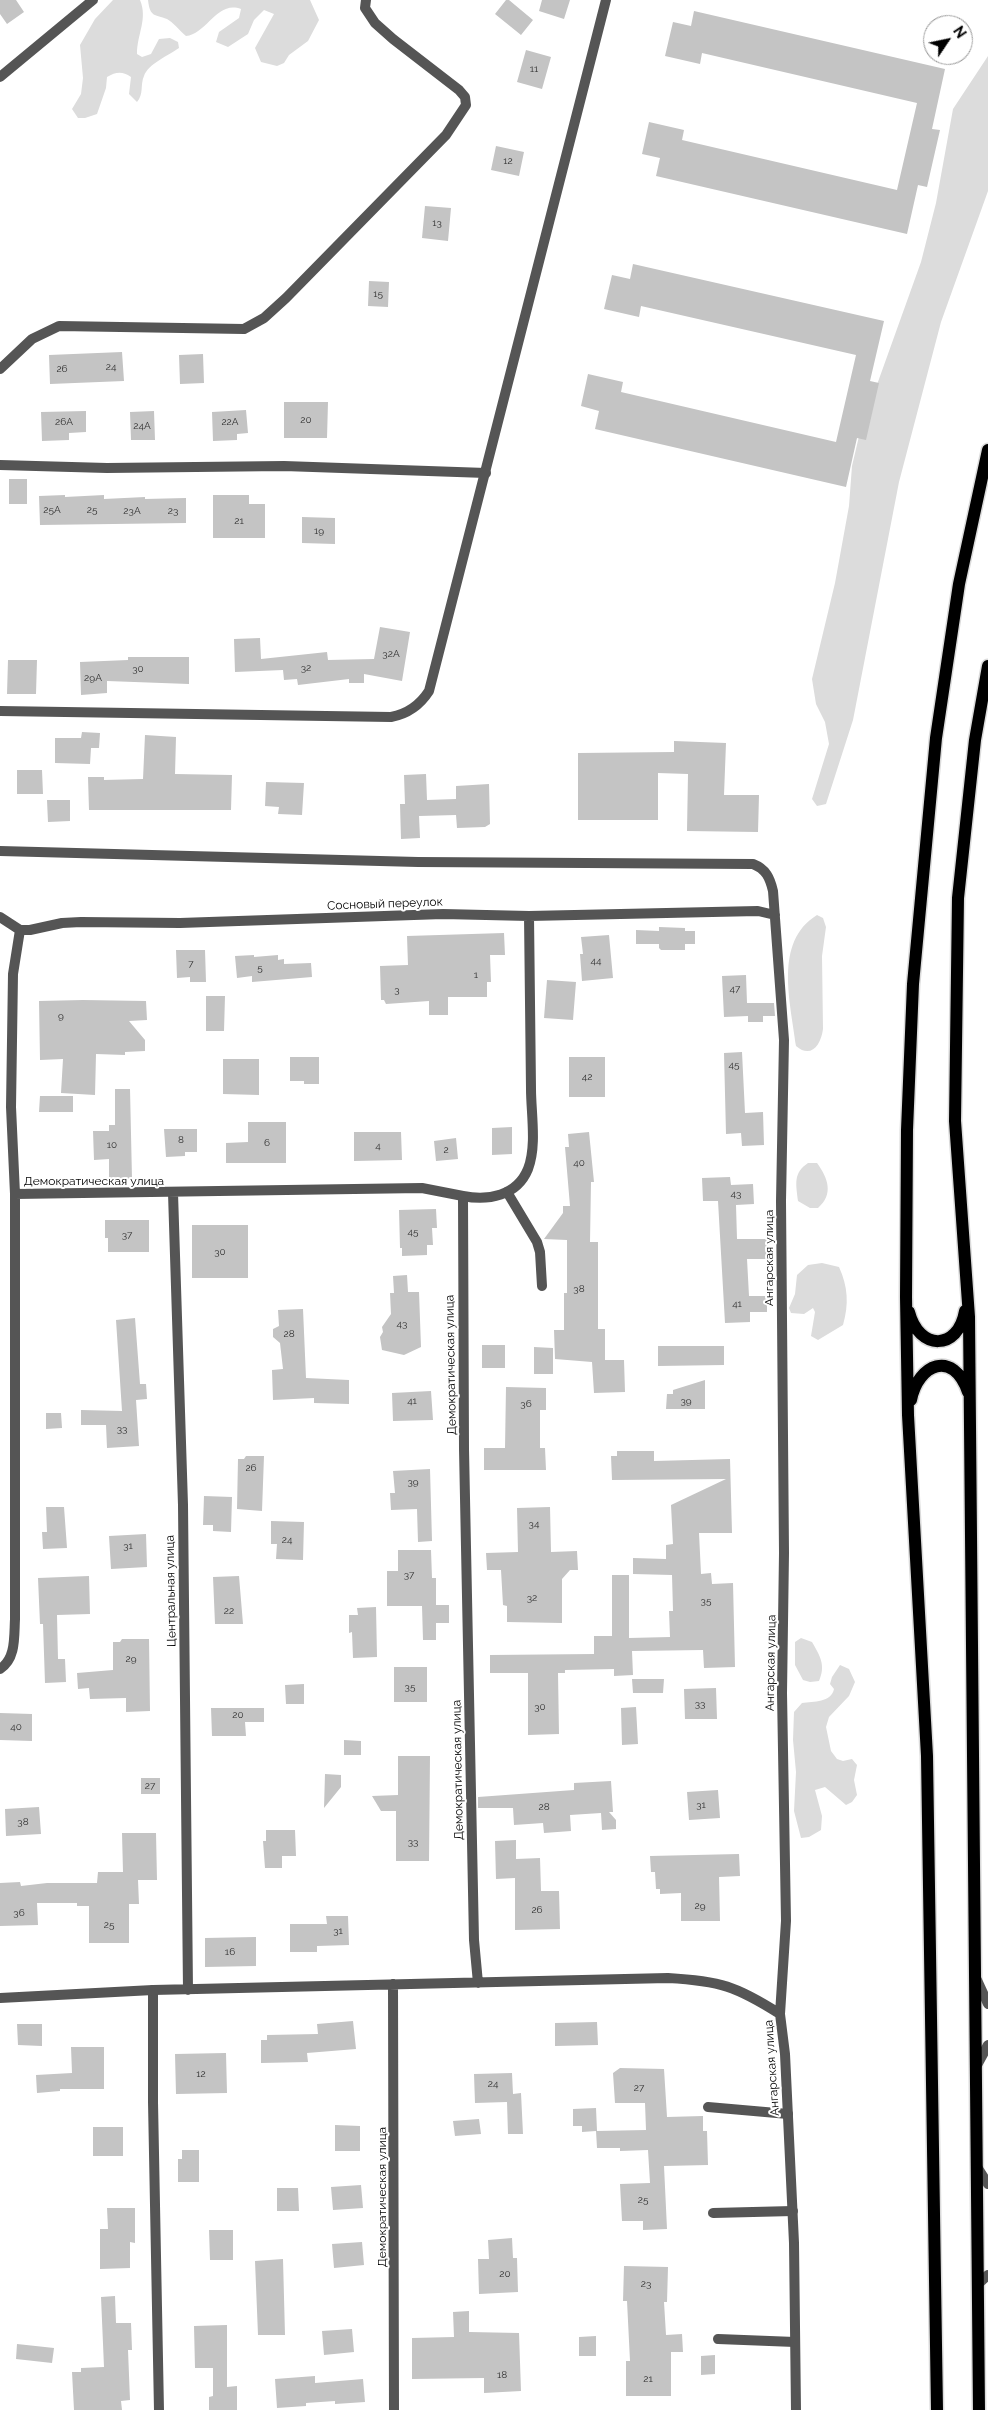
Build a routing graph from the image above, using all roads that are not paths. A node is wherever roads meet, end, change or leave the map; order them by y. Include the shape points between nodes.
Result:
1 (93, 0) edge
2 (366, 0) edge
3 (606, 0) edge
4 (0, 77) edge
5 (0, 369) edge
6 (988, 450) edge
7 (0, 465) edge
8 (486, 473) junction
9 (988, 666) edge
10 (0, 710) edge
11 (0, 852) edge
12 (775, 915) junction
13 (529, 916) junction
14 (0, 917) edge
15 (20, 930) junction
16 (507, 1192) junction
17 (173, 1193) junction
18 (15, 1194) junction
19 (463, 1196) junction
20 (542, 1286) dead end
21 (906, 1297) junction
22 (968, 1299) junction
23 (970, 1399) junction
24 (908, 1415) junction
25 (0, 1669) edge
26 (974, 1974) junction
27 (478, 1983) junction
28 (394, 1984) junction
29 (153, 1990) junction
30 (188, 1990) junction
31 (0, 1998) edge
32 (988, 2004) edge
33 (780, 2014) junction
34 (988, 2044) edge
35 (975, 2068) junction
36 (708, 2107) dead end
37 (788, 2114) junction
38 (977, 2167) junction
39 (988, 2184) edge
40 (793, 2211) junction
41 (712, 2213) dead end
42 (988, 2275) edge
43 (978, 2284) junction
44 (718, 2339) dead end
45 (795, 2342) junction
46 (159, 2410) edge
47 (394, 2410) edge
48 (796, 2410) edge
49 (937, 2410) edge
50 (979, 2410) edge

1 - 4 street
2 - 5 street via 365,8 375,23 459,90 466,105 446,134 286,298 264,318 244,329 58,326 32,339
3 - 8 street
6 - 21 main road via 959,584 936,738 914,984 907,1130
7 - 8 street via 107,468 284,466
8 - 10 street via 429,691 418,705 404,712 384,717
9 - 22 main road via 975,740 958,898 955,1121
11 - 12 street, Ангарская улица via 418,862 753,864 761,867 771,882
12 - 13 street, Сосновый переулок via 758,911
12 - 33 street, Ангарская улица via 784,1040 781,1201 782,1693 786,1921
13 - 15 street, Сосновый переулок via 451,914 224,922 81,922
13 - 16 street via 531,1143 527,1170
14 - 15 street
15 - 18 street via 13,974 11,1107
16 - 19 street via 480,1200
16 - 20 street via 537,1242
17 - 18 street, Демократическая улица
17 - 19 street, Демократическая улица via 422,1188
17 - 30 street, Центральная улица via 182,1505
18 - 25 street via 15,1619 11,1655
19 - 27 street, Демократическая улица via 464,1449 474,1930
21 - 22 main road via 912,1324 920,1334 935,1342 944,1341 957,1331
21 - 24 main road
22 - 23 main road
23 - 24 main road via 958,1372 942,1365 924,1374 916,1385
23 - 26 main road
24 - 49 main road via 927,1756
26 - 32 street
26 - 35 main road
27 - 28 street
27 - 33 street via 638,1978 710,1981 732,1987
28 - 30 street
28 - 47 street, Демократическая улица
29 - 30 street
29 - 31 street
29 - 46 street
33 - 37 street, Ангарская улица
34 - 35 street
35 - 38 main road
36 - 37 street
37 - 40 street, Ангарская улица
38 - 39 street
38 - 43 main road
40 - 41 street
40 - 45 street, Ангарская улица
42 - 43 street
43 - 50 main road
44 - 45 street
45 - 48 street, Ангарская улица

